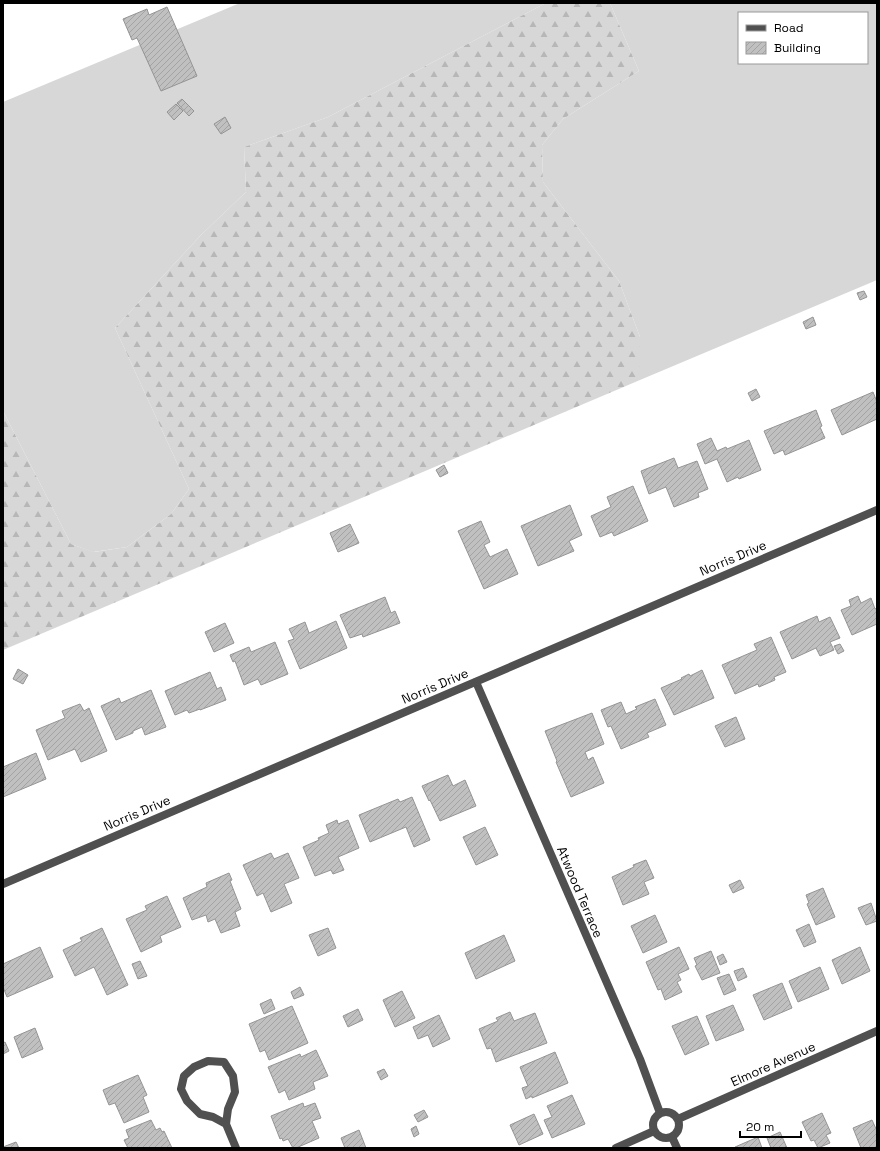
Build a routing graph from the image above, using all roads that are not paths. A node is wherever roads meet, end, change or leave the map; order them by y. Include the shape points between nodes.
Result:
1 (877, 510) edge
2 (476, 682) junction
3 (3, 884) edge
4 (877, 1031) edge
5 (660, 1113) junction
6 (678, 1119) junction
7 (226, 1124) junction
8 (654, 1132) junction
9 (672, 1137) junction
10 (236, 1148) edge
11 (616, 1148) edge
12 (677, 1148) edge

1 - 2 street, Norris Drive
2 - 3 street, Norris Drive
2 - 5 street, Atwood Terrace
4 - 6 street, Elmore Avenue
5 - 6 street via 670,1112
5 - 8 street via 653,1121
6 - 9 street via 679,1129
7 - 7 street via 228,1109 235,1092 233,1076 224,1062 208,1061 194,1066 184,1076 181,1089 187,1102 200,1114
7 - 10 street
8 - 9 street via 662,1138
8 - 11 street
9 - 12 street

